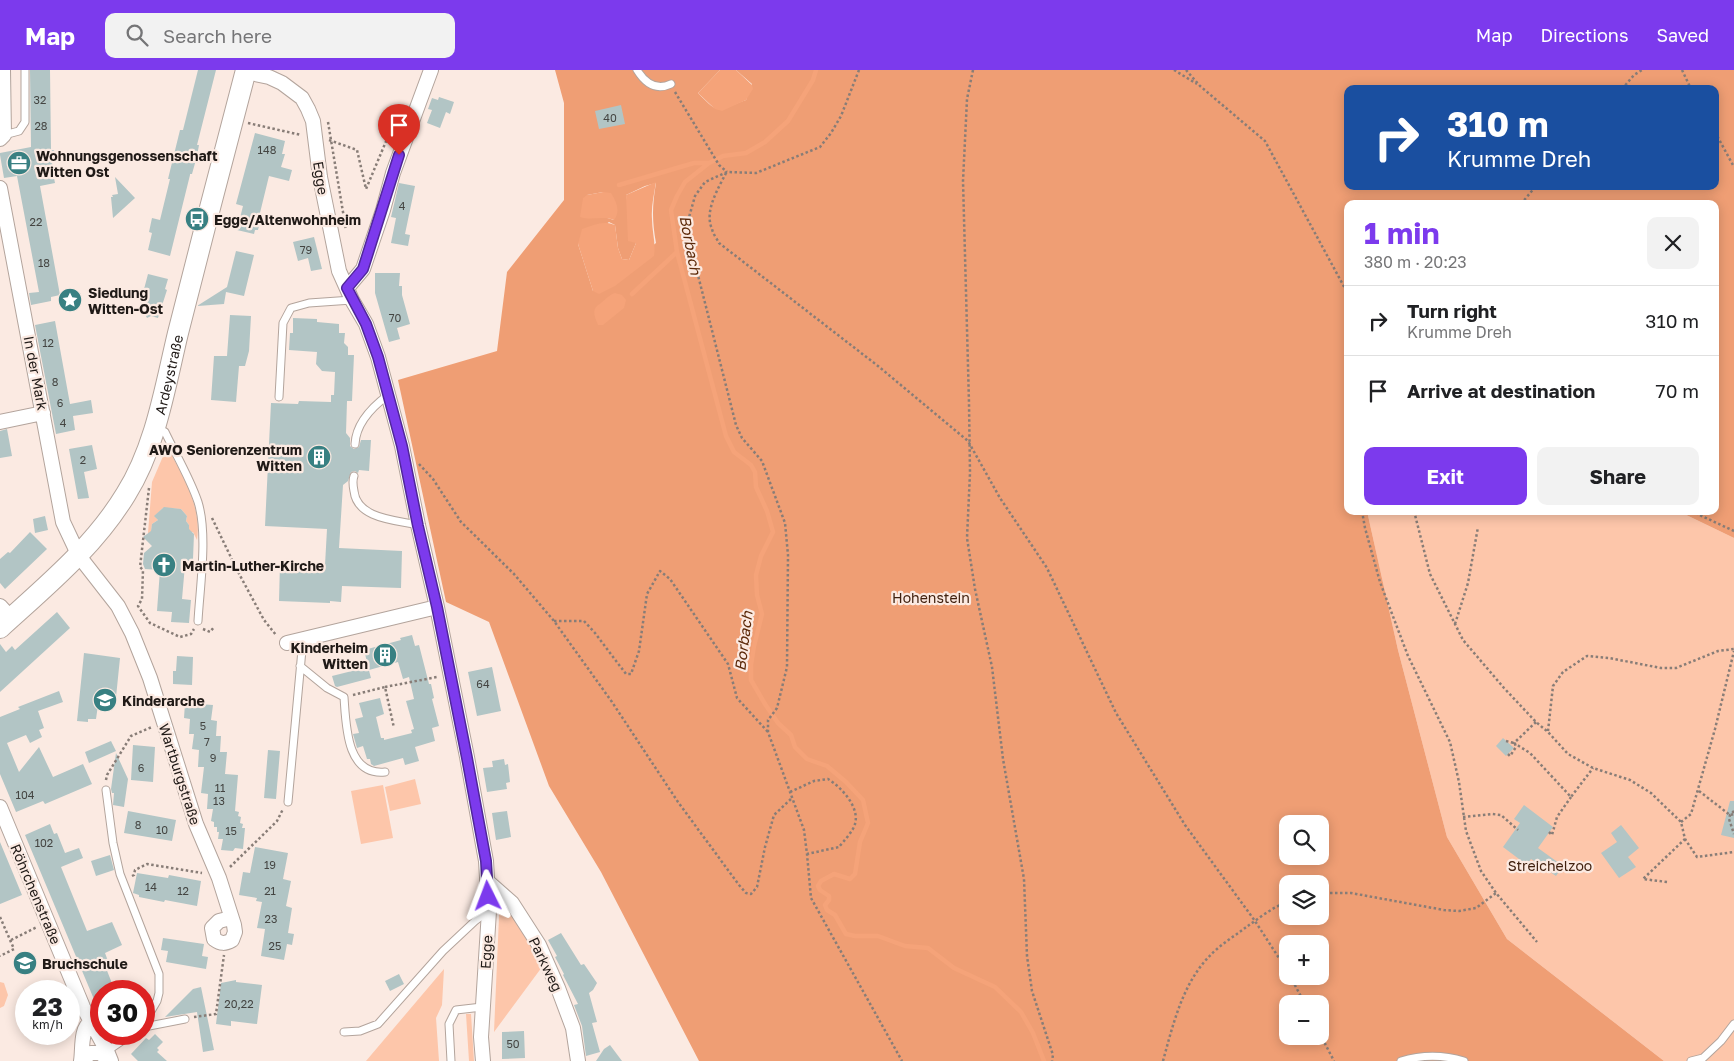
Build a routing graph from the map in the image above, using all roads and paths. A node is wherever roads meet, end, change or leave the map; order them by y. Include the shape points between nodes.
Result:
1 (3, 70) edge
2 (25, 70) edge
3 (431, 70) edge
4 (638, 70) edge
5 (859, 70) edge
6 (973, 70) edge
7 (1174, 70) edge
8 (1186, 70) edge
9 (1642, 70) edge
10 (1682, 70) edge
11 (246, 71) edge
12 (671, 84) joint
13 (1625, 85) edge
14 (1689, 85) edge
15 (1200, 86) junction
16 (412, 120) junction
17 (232, 122) junction
18 (315, 136) junction
19 (2, 137) edge
20 (1719, 139) edge
21 (1734, 166) edge
22 (727, 172) junction
23 (0, 188) edge
24 (1532, 190) edge
25 (1524, 200) edge
26 (1344, 287) edge
27 (349, 294) junction
28 (388, 395) junction
29 (279, 397) dead end
30 (43, 413) junction
31 (0, 422) edge
32 (155, 427) junction
33 (968, 441) junction
34 (355, 444) dead end
35 (140, 469) junction
36 (354, 476) dead end
37 (433, 479) dead end
38 (211, 515) dead end
39 (1363, 515) edge
40 (1415, 515) edge
41 (1700, 515) edge
42 (418, 526) junction
43 (1478, 527) dead end
44 (1734, 531) edge
45 (79, 556) junction
46 (134, 606) dead end
47 (138, 606) junction
48 (437, 607) junction
49 (4, 617) edge
50 (198, 621) joint
51 (554, 621) junction
52 (1455, 625) junction
53 (214, 627) dead end
54 (210, 632) dead end
55 (303, 638) junction
56 (286, 643) joint
57 (1734, 650) edge
58 (300, 666) junction
59 (450, 675) junction
60 (385, 687) junction
61 (344, 697) junction
62 (163, 722) junction
63 (1536, 722) junction
64 (394, 728) dead end
65 (768, 732) junction
66 (1548, 732) junction
67 (1506, 741) dead end
68 (1514, 743) junction
69 (1510, 745) dead end
70 (1508, 754) dead end
71 (1594, 768) junction
72 (385, 772) dead end
73 (106, 790) joint
74 (1698, 790) junction
75 (790, 792) junction
76 (1571, 797) junction
77 (792, 798) junction
78 (288, 802) joint
79 (0, 807) edge
80 (1734, 812) edge
81 (1730, 815) junction
82 (1463, 817) junction
83 (1681, 822) junction
84 (1518, 830) dead end
85 (1549, 832) dead end
86 (1734, 834) edge
87 (1685, 839) junction
88 (1734, 852) edge
89 (808, 854) junction
90 (222, 869) junction
91 (121, 879) junction
92 (487, 881) junction
93 (1667, 882) dead end
94 (1329, 893) edge
95 (1496, 893) junction
96 (1279, 906) edge
97 (488, 911) junction
98 (0, 917) edge
99 (231, 918) junction
100 (1255, 921) junction
101 (48, 923) junction
102 (11, 940) junction
103 (1537, 942) dead end
104 (225, 943) junction
105 (0, 956) edge
106 (1279, 958) edge
107 (155, 1004) edge
108 (482, 1008) junction
109 (185, 1018) joint
110 (90, 1020) edge
111 (90, 1022) edge
112 (1734, 1024) edge
113 (155, 1025) edge
114 (344, 1032) dead end
115 (103, 1045) edge
116 (122, 1045) edge
117 (1326, 1045) edge
118 (1053, 1055) junction
119 (110, 1058) edge
120 (81, 1060) edge
121 (451, 1061) edge
122 (483, 1061) edge
123 (578, 1061) edge
124 (902, 1061) edge
125 (1052, 1061) edge
126 (1057, 1061) edge
127 (1163, 1061) edge
128 (1334, 1061) edge
129 (1401, 1061) edge
130 (1464, 1061) edge
131 (1691, 1061) edge

1 - 19 street
2 - 19 lane via 25,122 19,131
3 - 16 street
4 - 12 lane via 653,86
5 - 22 path via 841,116 820,147 756,172
6 - 33 path via 967,99 963,181
7 - 15 path
8 - 15 path
9 - 13 path
10 - 14 path
11 - 17 main road, Ardeystraße
11 - 18 street, Egge via 282,83 302,98 313,122
12 - 22 path via 719,166
15 - 26 path via 1265,141
16 - 18 path via 402,119 387,140 366,189 357,150
16 - 27 street via 363,269
17 - 18 path
17 - 32 main road, Ardeystraße
18 - 27 street, Egge via 335,253
20 - 21 path
22 - 33 path via 710,211 711,228 720,243
22 - 65 path via 705,182 695,196 686,228 736,425 742,438 762,461 785,524 788,555 787,667 776,708 768,720
23 - 30 street, In der Mark
24 - 25 path
27 - 28 street, Egge via 366,324
27 - 29 lane via 291,308 283,323
28 - 34 lane via 363,420
28 - 42 street, Egge
30 - 31 street
30 - 45 street, In der Mark via 63,522
32 - 35 main road, Ardeystraße
32 - 50 lane via 165,432 198,503 202,523
33 - 100 path via 1000,498 1047,568 1116,713 1185,825
33 - 118 path via 967,538 992,667 1003,759 1024,879 1027,956 1032,990
35 - 45 main road, Ardeystraße via 112,515
35 - 47 path via 151,479 140,567 143,570 142,599
36 - 42 lane via 354,497 363,510
37 - 51 path via 460,522 514,574
38 - 56 path via 264,620
39 - 82 path via 1383,591 1408,656 1450,742
40 - 52 path via 1430,574
41 - 44 path
42 - 48 street, Egge
43 - 52 path via 1468,583
45 - 49 main road, Ardeystraße
45 - 62 street, Wartburgstraße via 118,606 132,633
46 - 47 path
47 - 50 path via 150,623 180,637 191,634
48 - 55 street
48 - 59 street, Egge
51 - 65 path via 584,622 626,674 631,674 639,651 647,594 660,570 670,579 728,664 737,698
51 - 77 path via 678,802 746,893 751,894 757,887 774,815
52 - 63 path via 1463,640
53 - 54 path
55 - 56 street
55 - 58 lane
57 - 66 path via 1718,651 1676,668 1587,656 1563,672 1553,686
57 - 74 path
58 - 61 lane
58 - 78 lane
59 - 60 path
59 - 92 street, Egge via 480,824
60 - 61 path
60 - 64 path
61 - 72 lane via 349,746 365,769
62 - 73 path via 131,736 107,775
62 - 90 street, Wartburgstraße via 196,824
63 - 66 path
63 - 68 path
65 - 75 path
66 - 71 path via 1568,754
67 - 68 path
68 - 69 path
68 - 70 path via 1516,747 1510,756
68 - 76 path via 1530,753
71 - 76 path
71 - 83 path via 1630,780 1651,793
73 - 91 lane
74 - 81 path
74 - 83 path via 1691,814
75 - 77 path
75 - 89 path via 814,781 828,779 839,786 854,807 856,824 839,847
76 - 85 path via 1557,817 1552,835
77 - 89 path via 804,830
78 - 90 path via 277,821
79 - 101 street, Röhrchenstraße
80 - 81 path
81 - 86 path
82 - 84 path via 1501,815
82 - 95 path via 1481,871
83 - 87 path
87 - 88 path via 1697,857
87 - 93 path via 1643,879
89 - 124 path via 810,898
90 - 91 path via 204,874 147,864 136,870 134,876
90 - 99 street, Wartburgstraße
91 - 107 lane via 159,974
92 - 97 street, Egge
92 - 123 street, Parkweg via 512,903 539,945 573,1028
94 - 95 path via 1351,893 1459,910 1476,908
95 - 103 path
96 - 100 path
97 - 108 street, Egge
97 - 114 lane via 443,951 378,1024
98 - 102 path
99 - 104 street, Wartburgstraße via 235,932 232,940
99 - 104 street via 219,920 212,928 214,939
100 - 106 path
100 - 127 path via 1202,964 1183,996
101 - 102 path
101 - 110 street, Röhrchenstraße
102 - 105 path via 14,950
104 - 109 path via 216,1014
108 - 121 lane via 456,1010 449,1024
108 - 122 street, Egge
109 - 113 lane
111 - 120 street via 85,1030
112 - 131 lane via 1703,1058
115 - 119 street, Röhrchenstraße
116 - 119 lane
117 - 128 path
118 - 125 path
118 - 126 path
119 - 120 street via 91,1053
129 - 130 lane via 1433,1056

